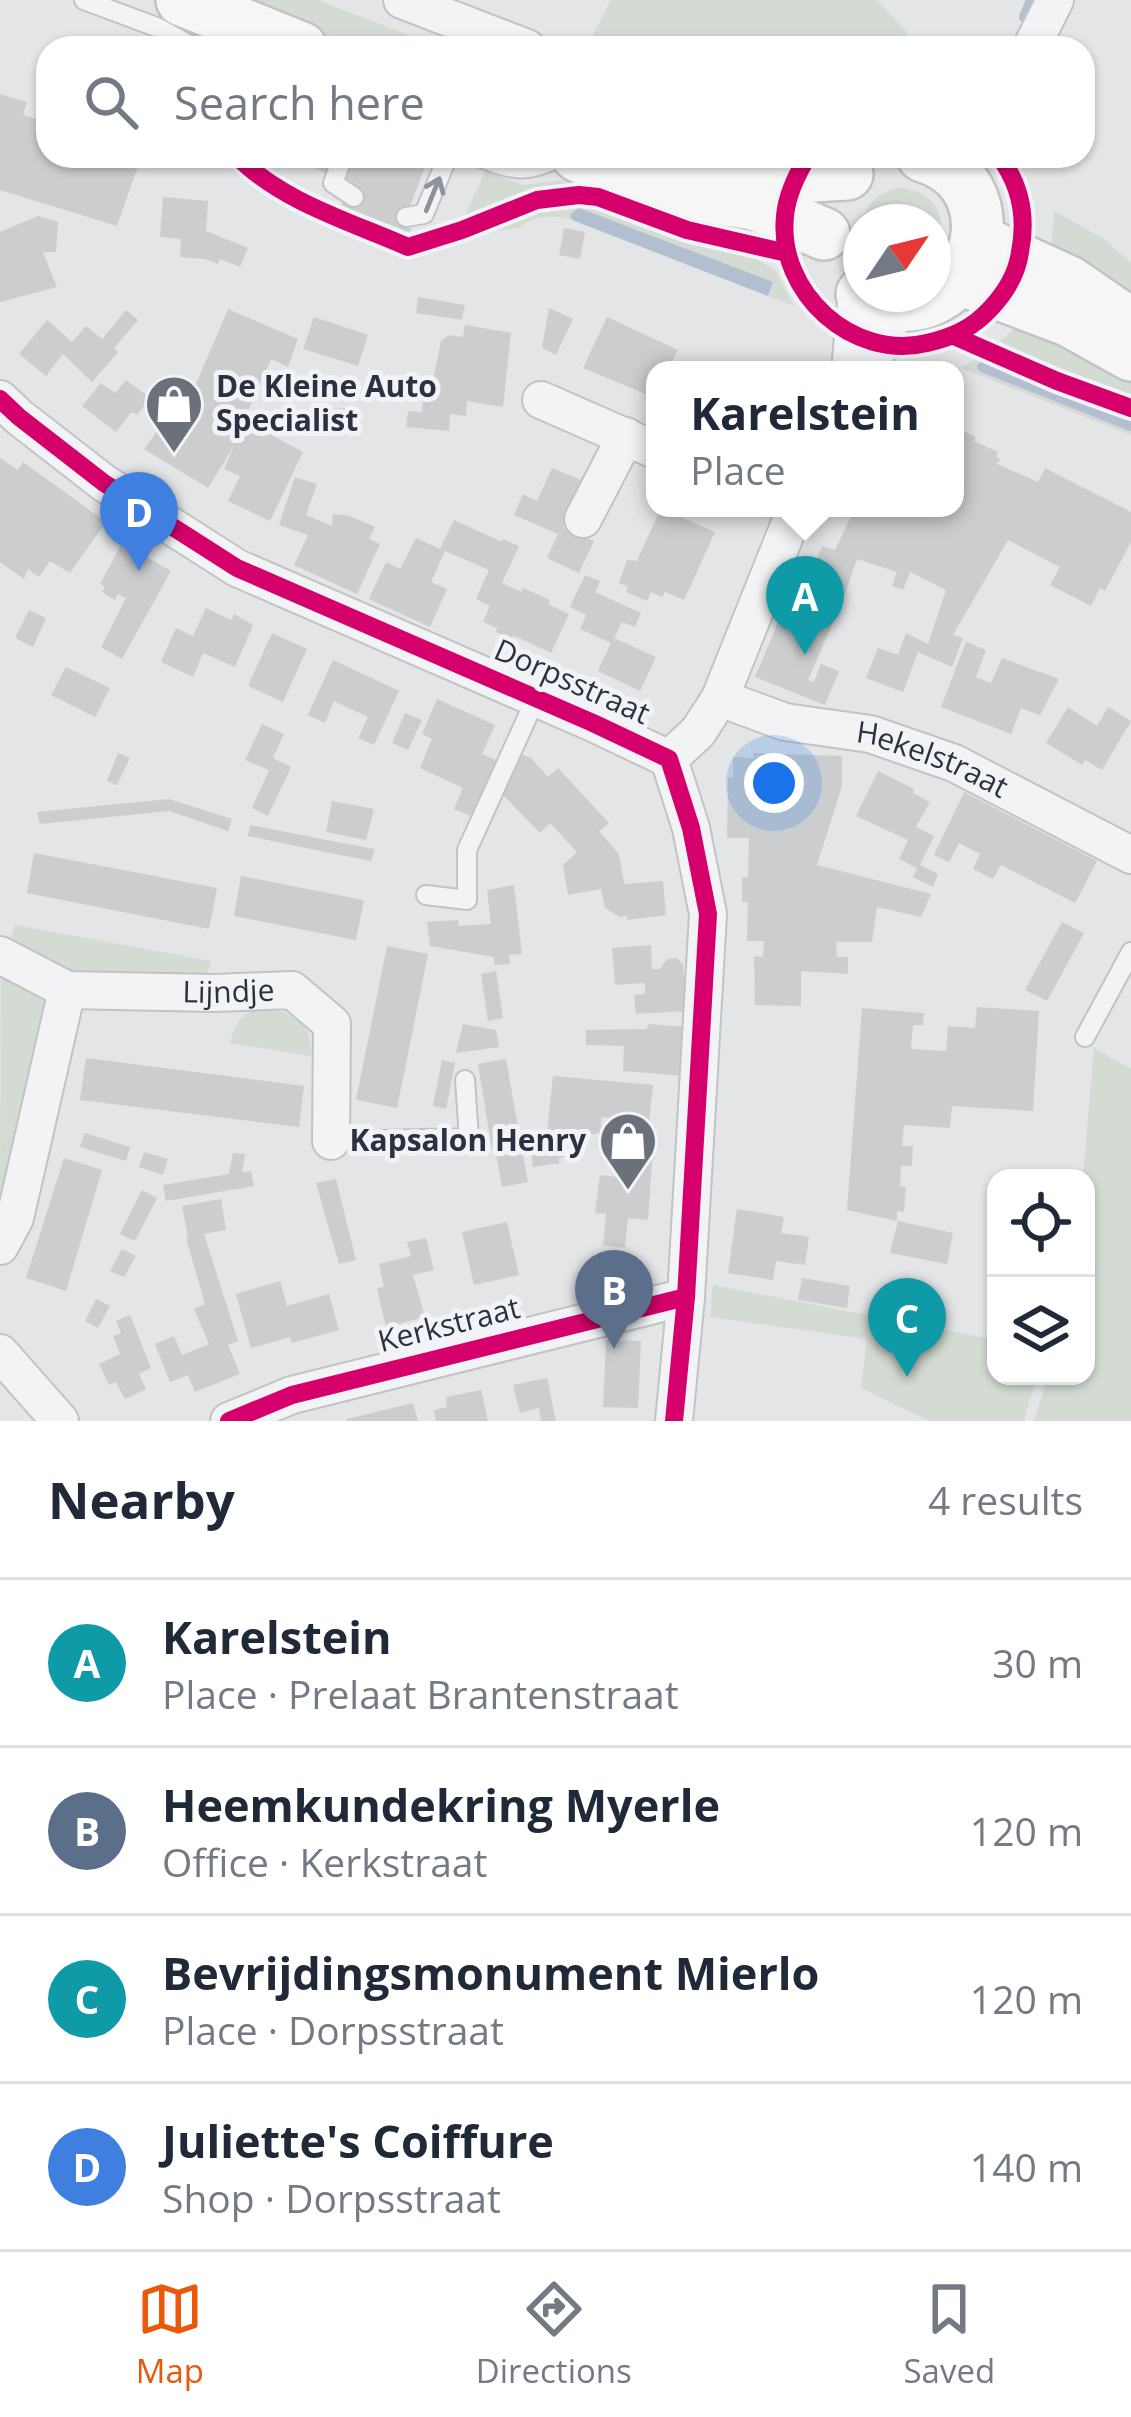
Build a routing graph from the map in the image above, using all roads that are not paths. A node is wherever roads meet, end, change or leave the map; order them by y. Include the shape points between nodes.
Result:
1 (85, 0) edge
2 (182, 0) edge
3 (402, 0) edge
4 (1055, 0) edge
5 (173, 36) edge
6 (272, 36) edge
7 (495, 36) edge
8 (1037, 36) edge
9 (339, 168) edge
10 (443, 168) edge
11 (601, 168) edge
12 (763, 168) edge
13 (846, 168) edge
14 (860, 168) edge
15 (950, 168) edge
16 (354, 197) dead end
17 (406, 217) dead end
18 (824, 234) junction
19 (968, 260) junction
20 (843, 276) edge
21 (951, 282) edge
22 (866, 312) edge
23 (870, 312) edge
24 (1131, 325) edge
25 (1131, 355) edge
26 (852, 361) edge
27 (868, 361) edge
28 (0, 399) edge
29 (541, 400) dead end
30 (640, 443) edge
31 (784, 517) edge
32 (583, 519) dead end
33 (536, 698) junction
34 (720, 698) junction
35 (669, 759) junction
36 (1131, 855) edge
37 (426, 895) dead end
38 (1131, 952) edge
39 (0, 956) edge
40 (67, 990) junction
41 (1085, 1037) dead end
42 (465, 1080) dead end
43 (331, 1141) joint
44 (0, 1246) edge
45 (686, 1297) junction
46 (0, 1352) edge
47 (60, 1421) edge
48 (229, 1421) edge
49 (674, 1421) edge

1 - 5 lane
2 - 6 main road
3 - 7 street
4 - 8 street
9 - 16 lane via 333,184
17 -> 10 lane via 424,214
11 - 18 main road via 648,188 754,204
12 - 13 main road via 795,177
14 - 18 main road via 828,206
15 - 19 main road via 976,213
18 - 20 main road
19 - 21 main road
19 - 24 main road via 1069,283
19 - 25 main road
22 - 26 street
23 - 27 street
28 - 33 street, Dorpsstraat via 104,483 237,568
29 - 30 street
30 - 32 street
31 - 34 street
33 - 35 street, Dorpsstraat
33 - 37 lane via 466,850 466,900
34 - 35 street
34 - 36 street, Hekelstraat via 954,763
35 - 45 street, Dorpsstraat via 708,914
38 - 41 lane
39 - 40 street, Lijndje
40 - 43 street, Lijndje via 292,990 332,1024
40 - 44 street via 15,1218
42 - 43 lane via 470,1138
45 - 48 street, Kerkstraat via 292,1395
45 - 49 street, Dorpsstraat
46 - 47 street

